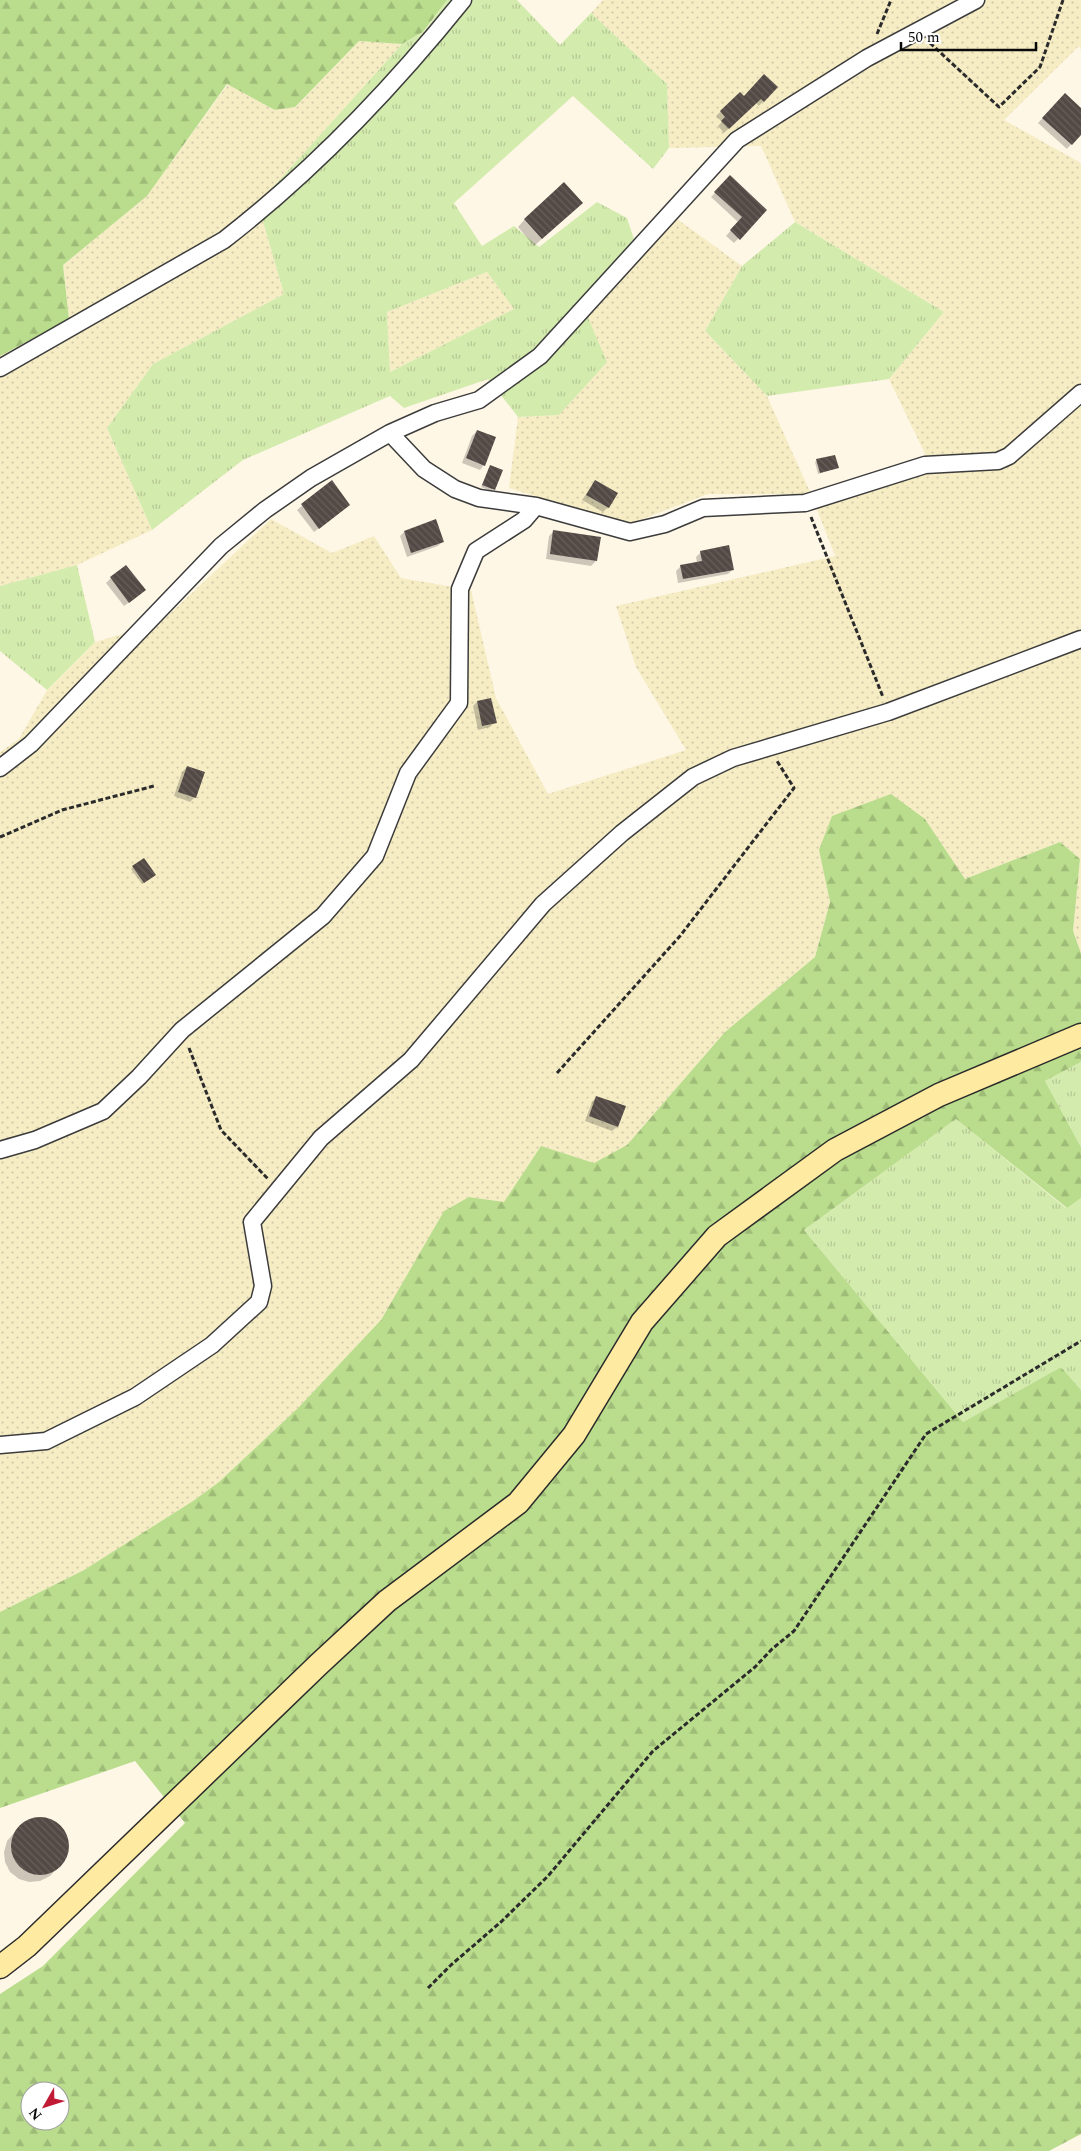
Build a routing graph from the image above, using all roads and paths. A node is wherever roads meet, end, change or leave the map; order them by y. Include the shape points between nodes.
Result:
1 (463, 0) edge
2 (891, 0) edge
3 (976, 0) edge
4 (1064, 0) edge
5 (918, 31) junction
6 (867, 58) junction
7 (0, 368) edge
8 (1081, 393) edge
9 (390, 433) junction
10 (805, 503) junction
11 (536, 506) junction
12 (1081, 639) edge
13 (888, 712) junction
14 (769, 747) junction
15 (0, 768) edge
16 (154, 786) dead end
17 (0, 837) edge
18 (182, 1030) junction
19 (1081, 1035) edge
20 (557, 1073) dead end
21 (0, 1150) edge
22 (279, 1191) junction
23 (1081, 1341) edge
24 (0, 1445) edge
25 (0, 1967) edge
26 (428, 1988) dead end

1 - 7 street via 360,117 257,215 224,240
2 - 6 path
3 - 5 street
4 - 5 path via 1040,67 999,107
5 - 6 street
6 - 9 street via 737,140 540,356 479,400 435,413
8 - 10 street via 1009,456 998,461 925,465
9 - 11 street via 424,469 455,490 479,498
9 - 15 street via 311,478 221,546 30,744
10 - 11 street via 703,508 665,524 630,532
10 - 13 path
11 - 18 street via 524,520 476,551 460,589 459,703 408,773 375,856 323,916
12 - 13 street
13 - 14 street
14 - 20 path via 794,788 680,936
14 - 22 street via 733,758 693,777 543,904 411,1060 321,1138
16 - 17 path via 62,810
18 - 21 street via 103,1111 35,1140
18 - 22 path via 221,1130
19 - 25 street via 939,1095 835,1150 717,1236 642,1322 574,1435 518,1503 387,1601 27,1946
22 - 24 street via 252,1222 263,1286 259,1302 212,1344 135,1397 46,1441
23 - 26 path via 926,1434 794,1631 653,1751 548,1876

